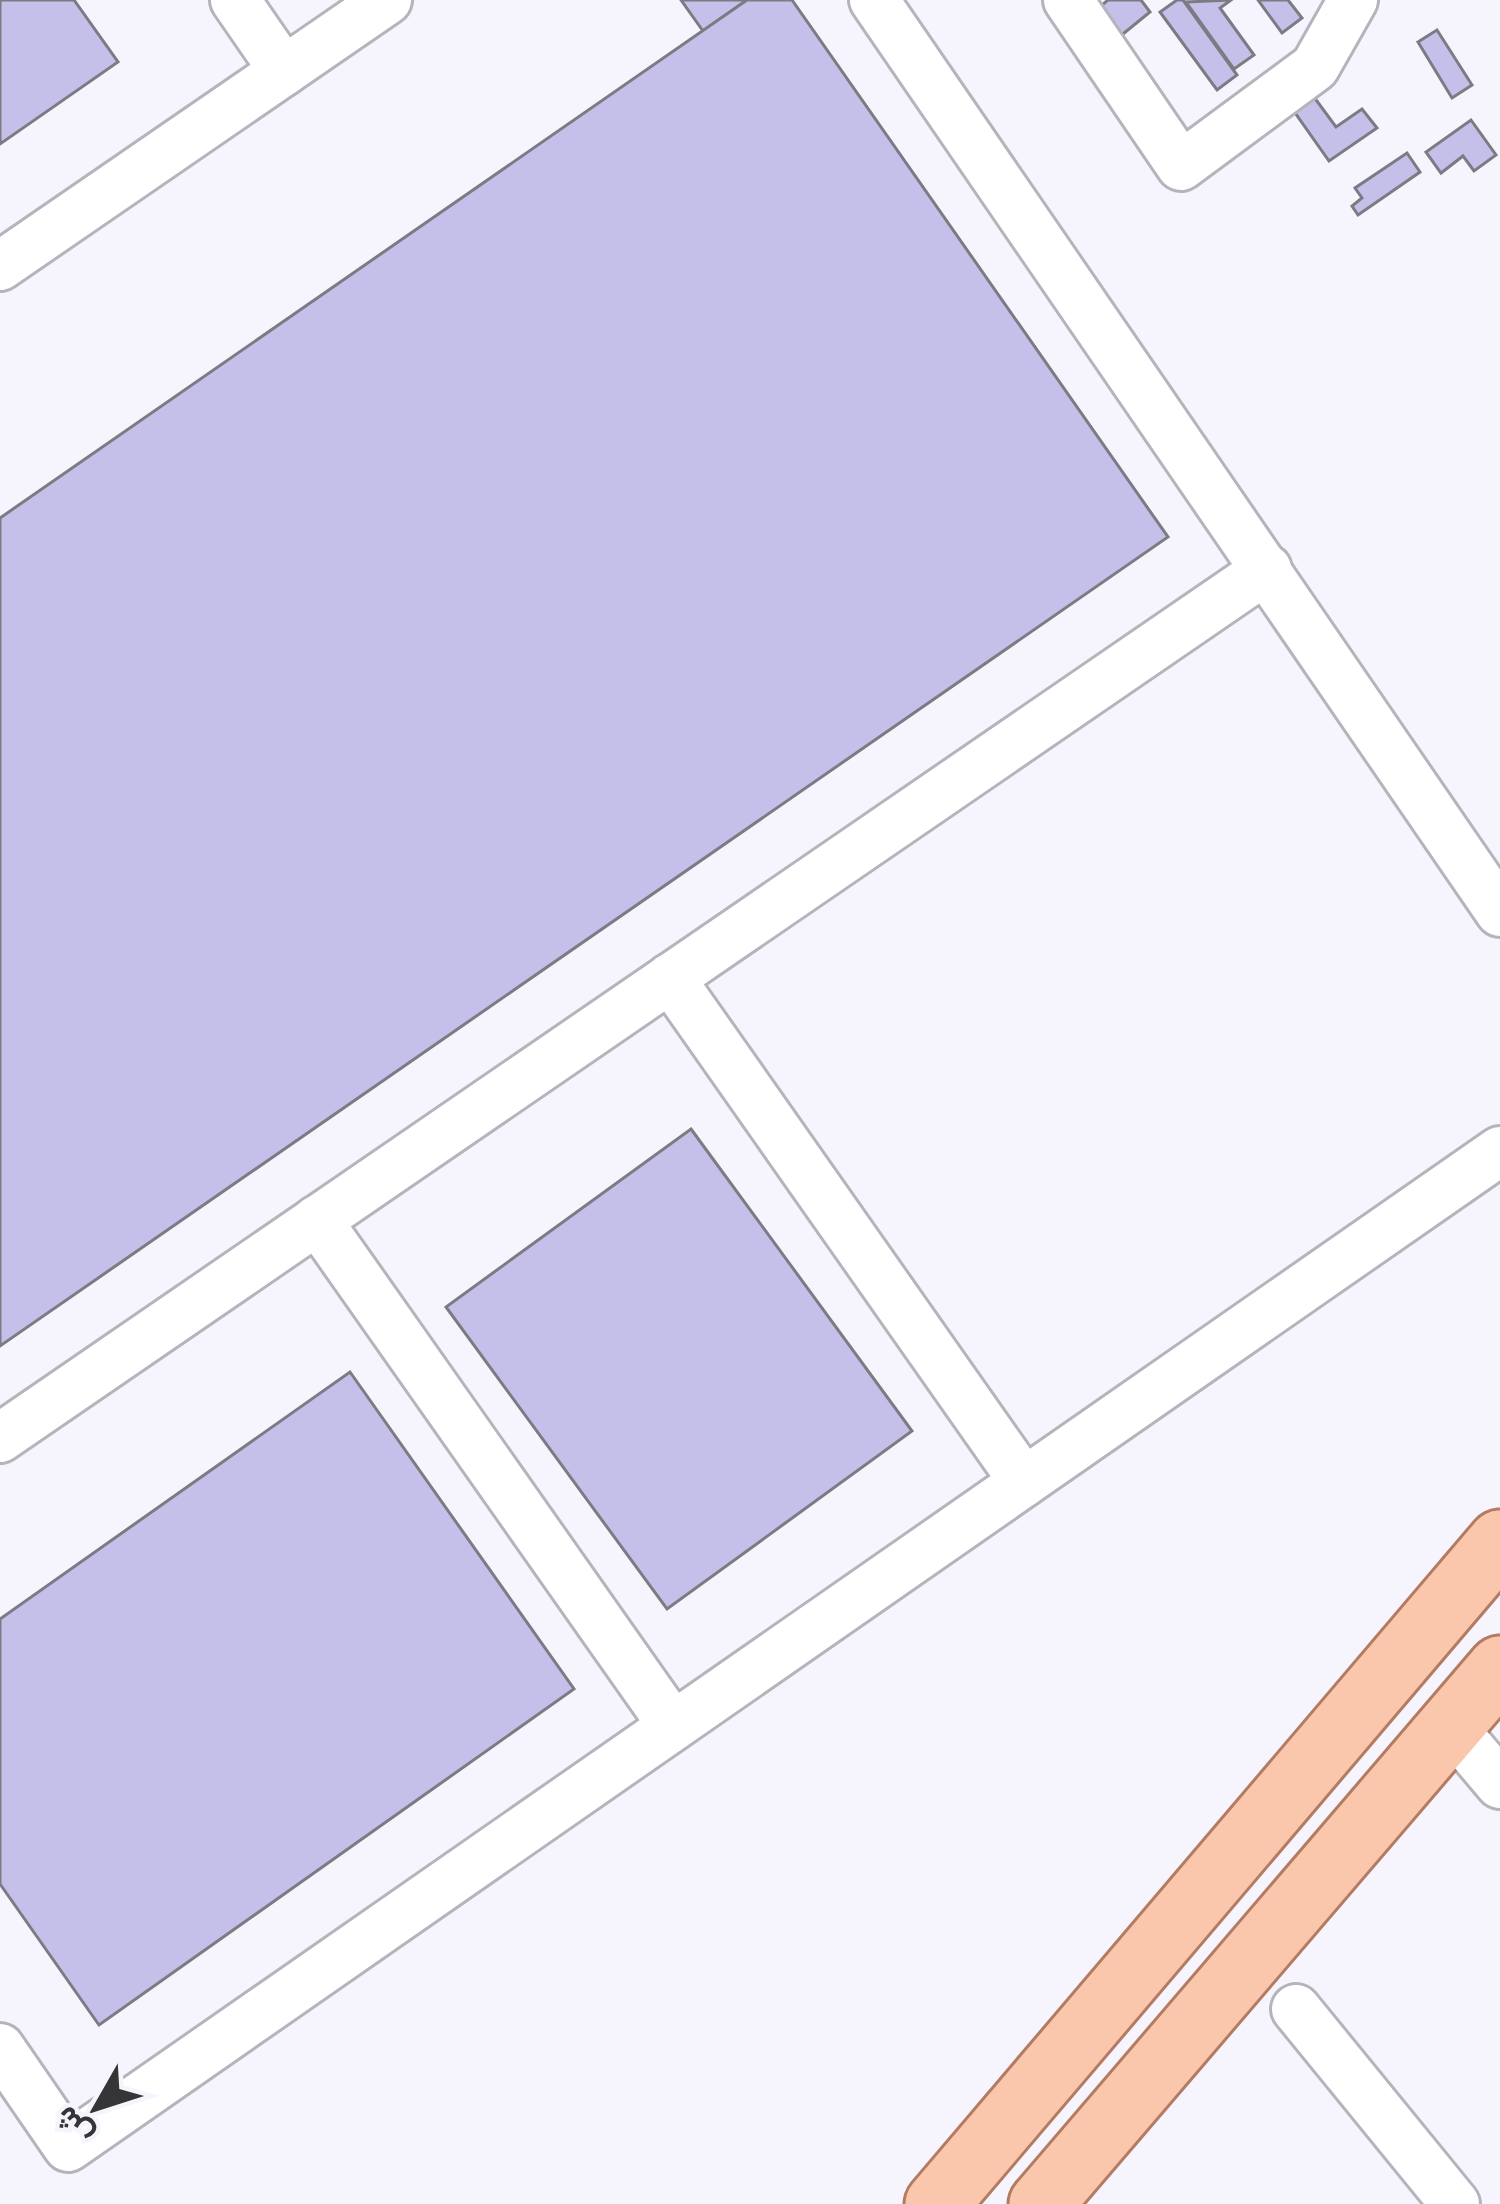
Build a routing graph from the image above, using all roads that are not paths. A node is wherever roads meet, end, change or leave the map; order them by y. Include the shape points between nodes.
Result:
1 (235, 0) edge
2 (387, 0) edge
3 (874, 0) edge
4 (1068, 0) edge
5 (1353, 0) edge
6 (284, 70) junction
7 (0, 266) edge
8 (1267, 569) junction
9 (1500, 912) edge
10 (670, 978) junction
11 (1500, 1150) edge
12 (317, 1220) junction
13 (0, 1438) edge
14 (1024, 1482) junction
15 (1500, 1542) edge
16 (1500, 1668) edge
17 (673, 1726) junction
18 (1451, 1726) junction
19 (1500, 1784) edge
20 (1296, 2008) dead end
21 (0, 2048) edge
22 (937, 2204) edge
23 (1042, 2204) edge
24 (1455, 2204) edge

1 - 6 street
2 - 6 street
3 - 8 street
4 - 5 street via 1181,166 1316,68
6 - 7 street
8 - 9 street
8 - 10 street
10 - 12 street
10 - 14 street
11 - 14 street
12 - 13 street
12 - 17 street
14 - 17 street
15 - 22 main road
16 - 18 main road
17 - 21 street via 68,2147
18 - 19 street
18 - 23 main road
20 - 24 street

